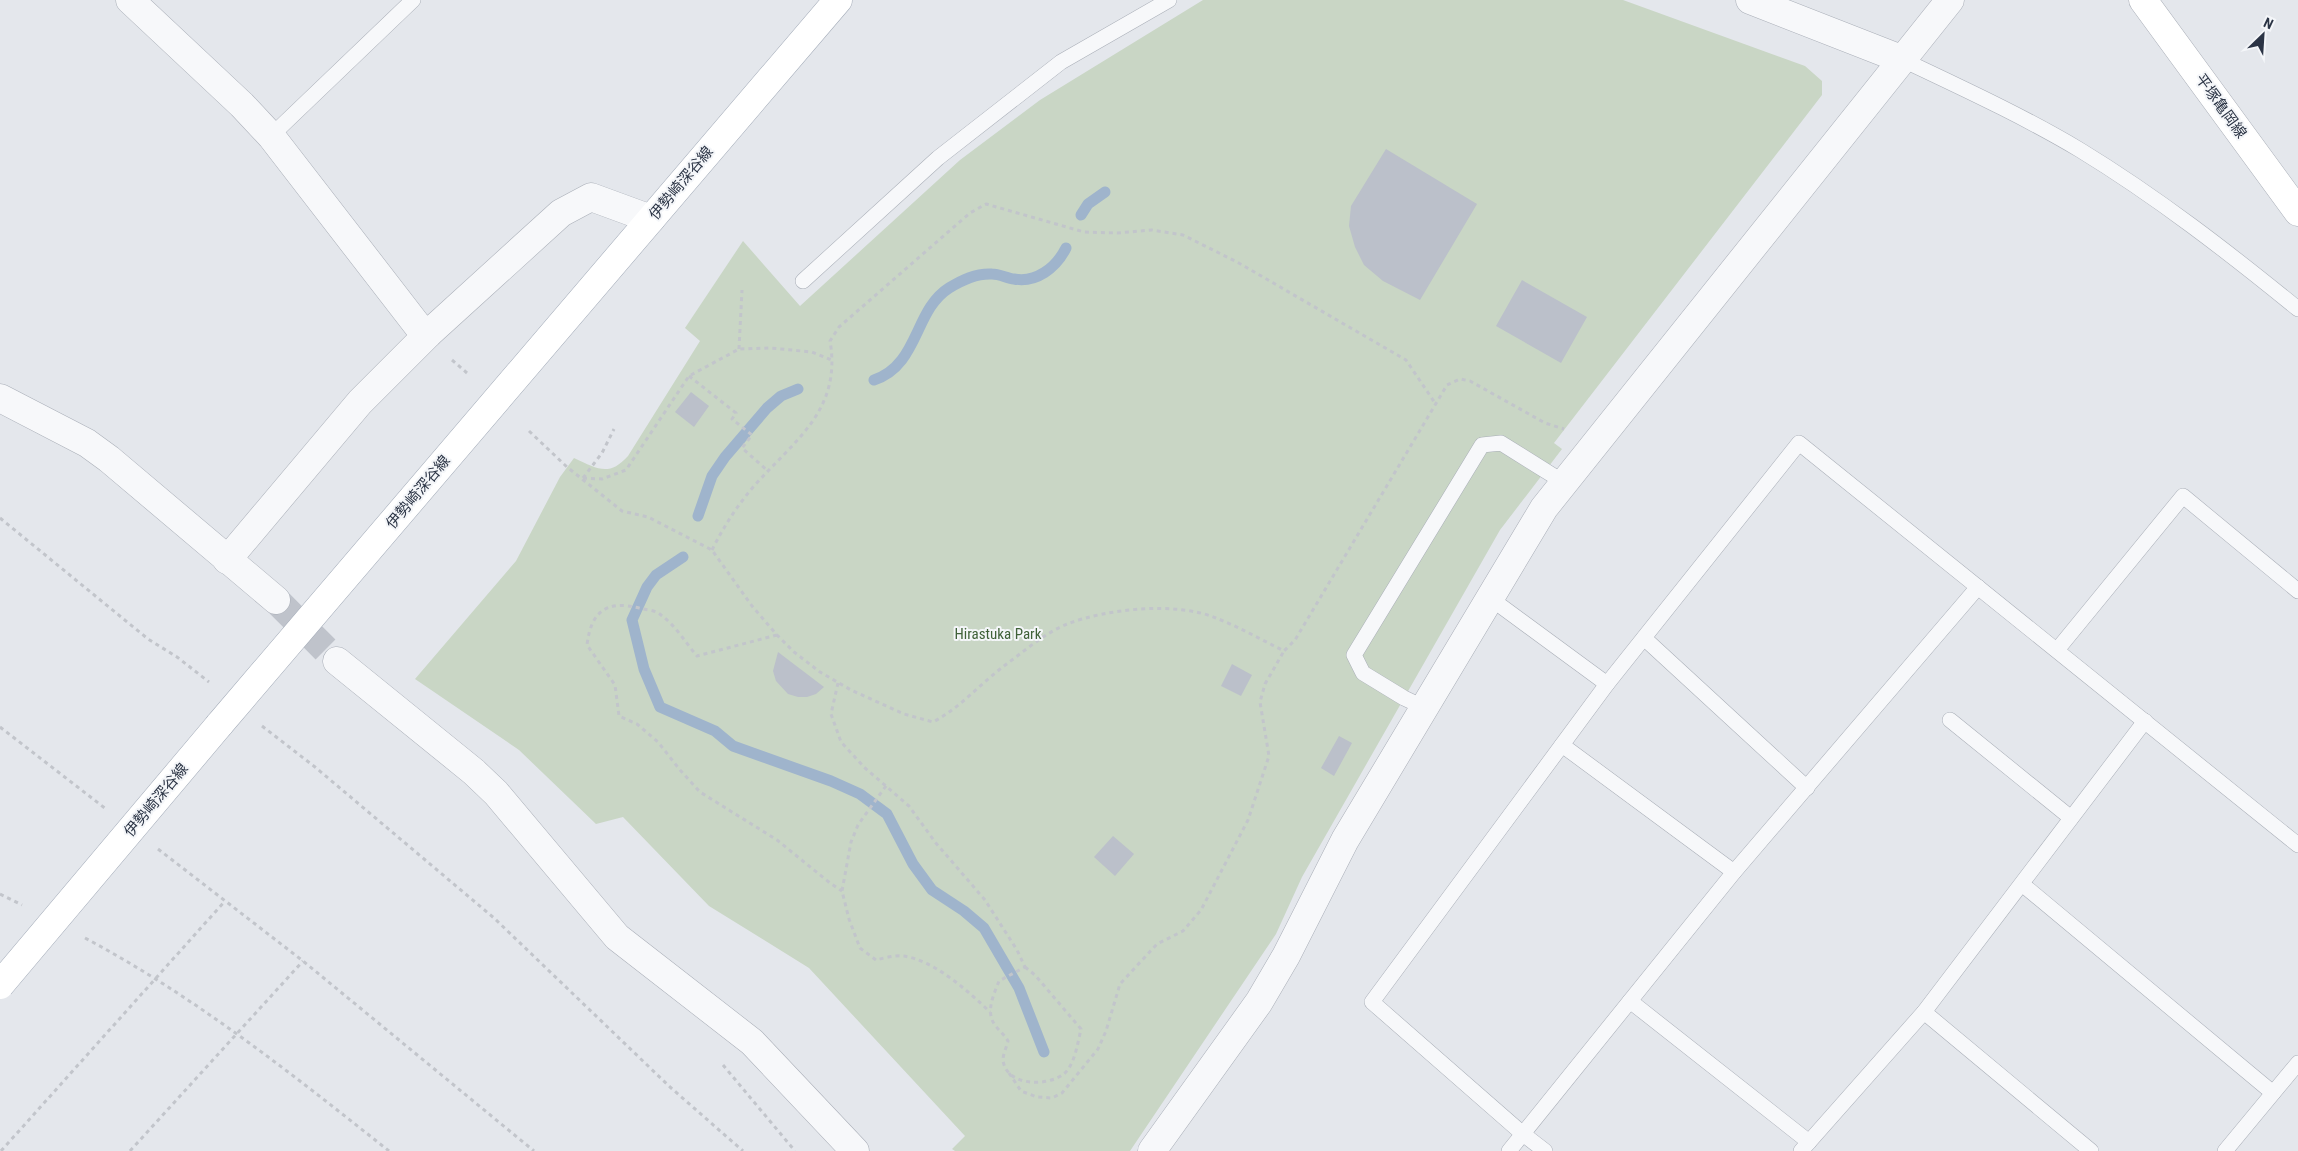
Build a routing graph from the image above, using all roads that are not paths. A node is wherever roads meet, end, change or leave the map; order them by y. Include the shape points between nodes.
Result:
1 (130, 0) edge
2 (412, 0) edge
3 (838, 0) edge
4 (1168, 0) edge
5 (1750, 0) edge
6 (1950, 0) edge
7 (2143, 0) edge
8 (1902, 59) junction
9 (271, 136) junction
10 (2298, 212) edge
11 (651, 219) junction
12 (803, 281) dead end
13 (2298, 309) edge
14 (428, 334) junction
15 (0, 398) edge
16 (1565, 482) junction
17 (227, 560) junction
18 (1978, 587) junction
19 (2298, 591) edge
20 (1490, 598) junction
21 (276, 600) tunnel mouth
22 (1644, 638) junction
23 (2056, 650) junction
24 (337, 661) tunnel mouth
25 (1607, 684) junction
26 (1424, 707) junction
27 (1950, 720) dead end
28 (2145, 721) junction
29 (1562, 745) junction
30 (1808, 788) junction
31 (2071, 818) junction
32 (2298, 845) edge
33 (1734, 872) junction
34 (2022, 884) junction
35 (0, 985) edge
36 (1630, 1001) junction
37 (1924, 1012) junction
38 (2298, 1063) edge
39 (2273, 1093) junction
40 (1523, 1134) junction
41 (1805, 1146) edge
42 (855, 1151) edge
43 (1152, 1151) edge
44 (1509, 1151) edge
45 (1546, 1151) edge
46 (2090, 1151) edge
47 (2225, 1151) edge

1 - 9 street
2 - 9 lane
3 - 11 main road, 伊勢崎深谷線
4 - 12 lane via 1053,68 938,158
5 - 8 street
6 - 8 street
7 - 10 main road, 平塚亀岡線
8 - 13 lane via 2079,149 2144,190
8 - 16 street
9 - 14 street via 417,325
11 - 14 street via 591,197 561,213
11 - 35 main road, 伊勢崎深谷線, bridge
14 - 17 street via 360,402
15 - 17 street via 87,443
16 - 20 street via 1544,508
16 - 26 lane via 1502,444 1482,445 1354,655 1363,673
17 - 21 street
18 - 22 lane via 1799,443
18 - 23 lane
18 - 30 lane
19 - 23 lane via 2183,496
20 - 25 lane
20 - 26 street
22 - 25 lane
22 - 30 lane
23 - 28 lane
24 - 42 street via 474,772 496,793 618,937 752,1042
25 - 29 lane
26 - 43 street via 1345,840 1259,1002
27 - 31 lane
28 - 31 lane
28 - 32 lane
29 - 33 lane
29 - 40 lane via 1372,1002
30 - 33 lane
31 - 34 lane
33 - 36 lane
34 - 37 lane
34 - 39 lane
36 - 40 lane
36 - 41 lane
37 - 41 lane
37 - 46 lane
38 - 39 lane
39 - 47 lane
40 - 44 lane
40 - 45 lane

